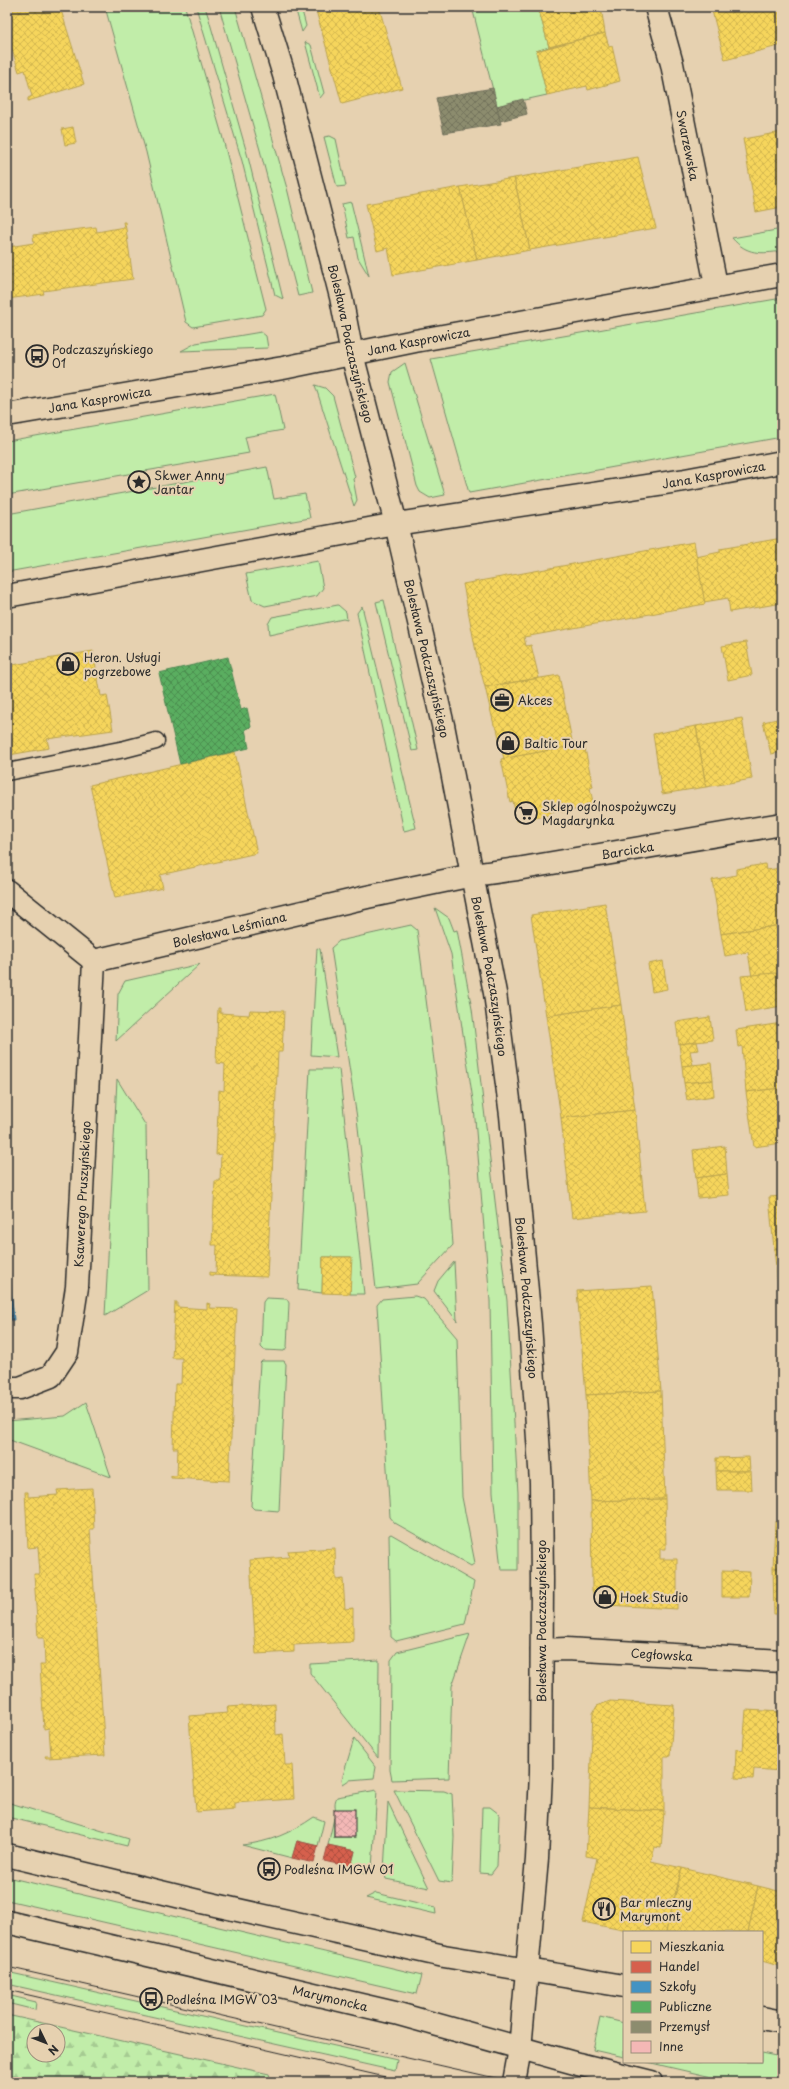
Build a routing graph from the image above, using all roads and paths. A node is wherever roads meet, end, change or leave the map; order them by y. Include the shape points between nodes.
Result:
1 (263, 7) edge
2 (656, 7) edge
3 (782, 275) edge
4 (716, 286) junction
5 (352, 354) junction
6 (7, 415) edge
7 (782, 462) edge
8 (396, 524) junction
9 (7, 596) edge
10 (156, 741) dead end
11 (7, 772) edge
12 (782, 824) edge
13 (473, 875) junction
14 (7, 891) edge
15 (94, 961) junction
16 (7, 1388) edge
17 (542, 1650) junction
18 (782, 1661) edge
19 (7, 1855) edge
20 (7, 1922) edge
21 (528, 1968) junction
22 (623, 1986) edge
23 (763, 2018) edge
24 (782, 2022) edge
25 (520, 2048) junction
26 (514, 2082) edge
27 (651, 2082) edge

1 - 5 street, Bolesława Podczaszyńskiego via 287,90
2 - 4 street, Swarzewska via 672,64
3 - 4 street, Jana Kasprowicza
4 - 5 street, Jana Kasprowicza
5 - 6 street, Jana Kasprowicza
5 - 8 street, Bolesława Podczaszyńskiego
7 - 8 street, Jana Kasprowicza via 685,480
8 - 9 street, Jana Kasprowicza
8 - 13 street, Bolesława Podczaszyńskiego via 443,725
10 - 11 lane
12 - 13 street, Barcicka
13 - 15 street, Bolesława Leśmiana
13 - 17 street, Bolesława Podczaszyńskiego via 495,993 512,1115 522,1219 540,1482
14 - 15 street
15 - 16 street, Ksawerego Pruszyńskiego via 77,1287 67,1352 51,1376 20,1388
17 - 18 street, Cegłowska via 566,1649
17 - 21 street, Bolesława Podczaszyńskiego via 541,1773
19 - 21 street via 210,1904 444,1956
20 - 25 street, Marymoncka via 395,2013
21 - 22 street
21 - 25 street, Bolesława Podczaszyńskiego
23 - 24 street
25 - 26 street, Bolesława Podczaszyńskiego
25 - 27 street, Marymoncka

